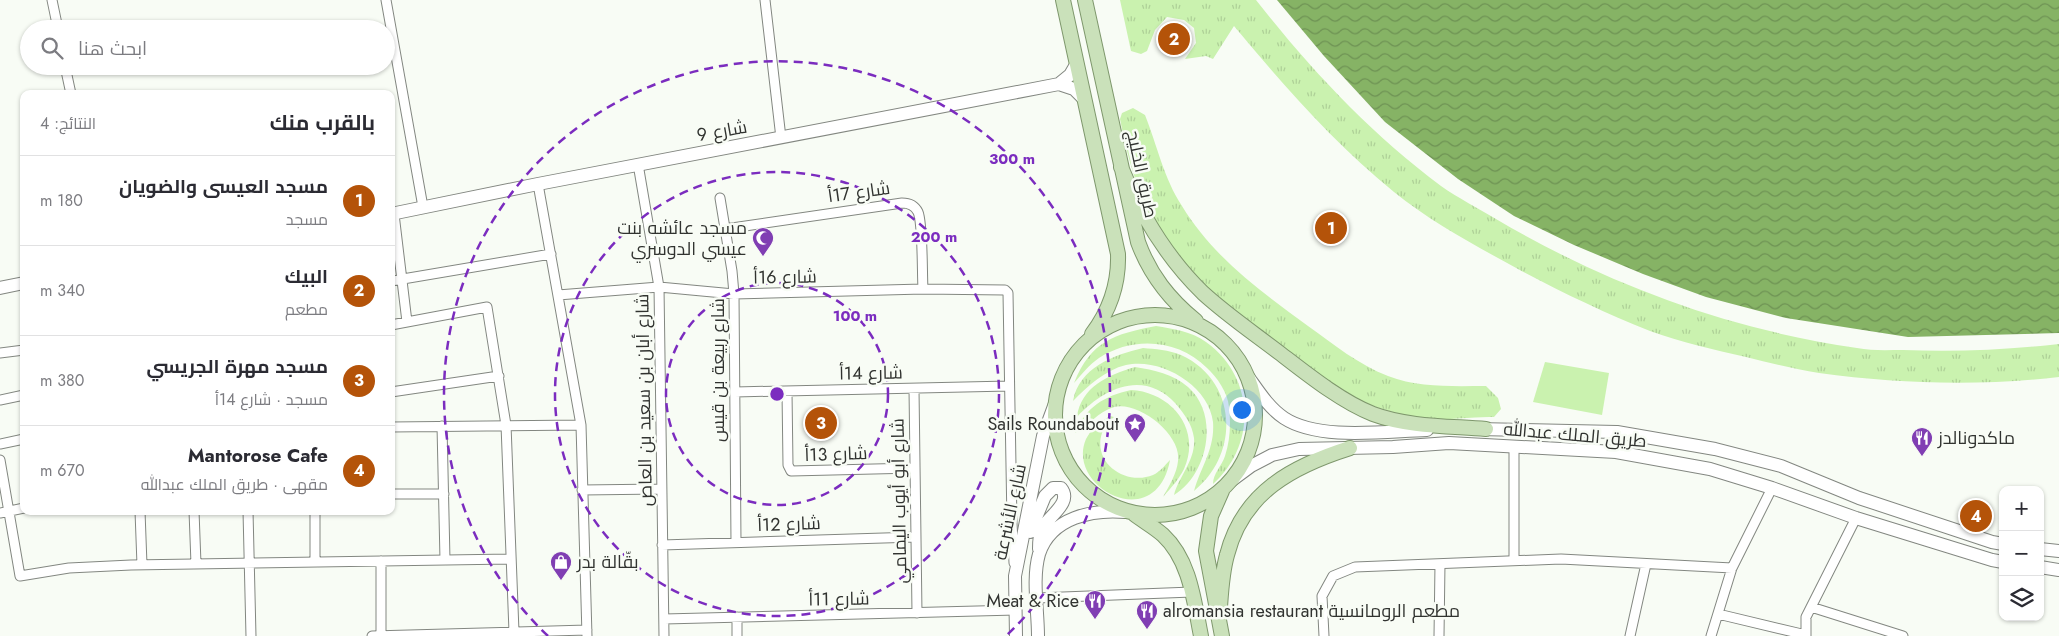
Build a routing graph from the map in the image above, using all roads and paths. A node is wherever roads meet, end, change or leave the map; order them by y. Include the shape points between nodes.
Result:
1 (52, 0) edge
2 (386, 0) edge
3 (765, 0) edge
4 (1063, 0) edge
5 (1085, 0) edge
6 (56, 20) edge
7 (390, 20) edge
8 (395, 50) edge
9 (1077, 63) junction
10 (67, 75) edge
11 (1059, 84) junction
12 (69, 90) edge
13 (1085, 100) junction
14 (781, 138) junction
15 (638, 164) junction
16 (1121, 167) junction
17 (538, 184) junction
18 (720, 198) dead end
19 (423, 207) junction
20 (395, 213) edge
21 (725, 229) junction
22 (395, 236) edge
23 (551, 254) junction
24 (401, 279) junction
25 (395, 280) edge
26 (20, 284) edge
27 (659, 287) junction
28 (0, 288) edge
29 (923, 288) junction
30 (734, 294) junction
31 (558, 295) junction
32 (407, 322) junction
33 (395, 324) edge
34 (1209, 331) junction
35 (1082, 347) junction
36 (20, 350) edge
37 (0, 353) edge
38 (499, 376) junction
39 (1248, 378) junction
40 (1009, 386) junction
41 (914, 388) junction
42 (395, 391) edge
43 (735, 392) junction
44 (787, 392) junction
45 (20, 396) edge
46 (1057, 398) junction
47 (0, 400) edge
48 (506, 425) junction
49 (580, 425) junction
50 (442, 426) junction
51 (395, 427) edge
52 (1486, 429) junction
53 (20, 440) edge
54 (0, 444) edge
55 (1514, 447) junction
56 (1350, 448) junction
57 (0, 460) edge
58 (915, 468) junction
59 (1225, 486) junction
60 (1772, 488) junction
61 (661, 489) junction
62 (582, 490) junction
63 (395, 494) edge
64 (444, 494) junction
65 (20, 509) edge
66 (5, 512) edge
67 (1130, 513) junction
68 (140, 515) edge
69 (194, 515) edge
70 (248, 515) edge
71 (314, 515) edge
72 (1856, 518) junction
73 (916, 537) junction
74 (736, 542) junction
75 (1022, 543) junction
76 (1999, 543) edge
77 (662, 545) junction
78 (2044, 549) edge
79 (2059, 551) edge
80 (1039, 554) junction
81 (511, 559) junction
82 (445, 560) junction
83 (1514, 560) junction
84 (381, 561) junction
85 (1999, 561) edge
86 (314, 562) junction
87 (250, 563) junction
88 (196, 564) junction
89 (1440, 564) junction
90 (1646, 564) junction
91 (142, 565) junction
92 (1732, 568) junction
93 (2044, 568) edge
94 (2059, 570) edge
95 (1015, 576) junction
96 (1192, 592) junction
97 (1037, 598) junction
98 (1811, 607) junction
99 (1016, 610) junction
100 (917, 613) junction
101 (1718, 614) junction
102 (737, 617) junction
103 (664, 619) junction
104 (1219, 620) junction
105 (514, 632) junction
106 (587, 633) edge
107 (459, 635) edge
108 (1898, 635) edge
109 (251, 636) edge
110 (372, 636) edge
111 (381, 636) edge
112 (664, 636) edge
113 (737, 636) edge
114 (1016, 636) edge
115 (1038, 636) edge
116 (1201, 636) edge
117 (1222, 636) edge
118 (1324, 636) edge
119 (1439, 636) edge
120 (1630, 636) edge
121 (1711, 636) edge
122 (1806, 636) edge

1 - 6 street
2 - 7 street
3 - 14 street
4 - 9 main road
5 - 16 main road, طريق الخليج
8 - 19 street
9 - 11 street via 1070,76
9 - 13 main road
10 - 12 street
11 - 13 street via 1074,89
11 - 14 street, شارع 9
13 - 35 main road via 1118,267 1108,310
14 - 15 street, شارع 9
15 - 17 street, شارع 9
15 - 27 street, شارع أبان بن سعيد بن العاص
16 - 34 main road, طريق الخليج via 1138,242 1153,275 1175,302
16 - 52 main road via 1152,228 1180,267 1220,308 1316,380 1373,414 1409,423
17 - 19 street, شارع 9
17 - 23 street
18 - 21 street, شارع ربيعة بن قيس
19 - 20 street, شارع 9
21 - 29 street, شارع 17أ via 902,202 910,204 916,208 920,219
21 - 30 street, شارع ربيعة بن قيس
22 - 24 street
23 - 24 street
23 - 31 street
24 - 25 street
24 - 32 street
26 - 28 street
27 - 30 street, شارع 16أ
27 - 31 street, شارع 16أ
27 - 61 street, شارع أبان بن سعيد بن العاص
29 - 30 street, شارع 16أ
29 - 40 street, شارع 16أ via 1006,290
30 - 43 street, شارع ربيعة بن قيس
31 - 49 street
32 - 33 street
32 - 38 street via 487,308
34 - 35 main road via 1172,317 1147,316 1106,328
34 - 39 main road, طريق الخليج via 1228,346
35 - 46 main road via 1066,371
36 - 37 street
38 - 42 street
38 - 48 street
39 - 52 street, طريق الملك عبدالله via 1283,417 1319,431
39 - 59 main road, طريق الخليج via 1255,408 1254,436 1244,461
40 - 41 street, شارع 14أ
40 - 95 street
41 - 44 street, شارع 14أ
41 - 58 street, شارع أبو أيوب اليمامي
43 - 44 street, شارع 14أ
43 - 74 street, شارع ربيعة بن قيس
44 - 58 street, شارع 13أ via 789,469
45 - 47 street
46 - 67 main road via 1056,431 1077,478 1089,490
46 - 75 street, شارع الأشرعة via 1044,436
48 - 49 street
48 - 50 street
48 - 81 street
49 - 62 street
50 - 51 street
50 - 64 street
52 - 76 street, طريق الملك عبدالله via 1617,432 1715,449 1781,466 1859,498
53 - 54 street
55 - 56 street, طريق الملك عبدالله via 1449,443
55 - 60 street, طريق الملك عبدالله via 1616,452 1710,469
55 - 83 street
56 - 59 street, طريق الملك عبدالله via 1283,451 1251,466
56 - 104 main road via 1311,461 1287,474 1248,509 1227,554
57 - 66 street
58 - 73 street, شارع أبو أيوب اليمامي
59 - 67 main road via 1212,498 1189,510 1161,515
59 - 104 main road via 1211,516 1206,551
60 - 72 street, طريق الملك عبدالله
60 - 92 street
61 - 62 street
61 - 77 street, شارع أبان بن سعيد بن العاص
62 - 106 street
63 - 64 street
64 - 82 street
65 - 66 street
66 - 91 street via 20,576 68,568
67 - 80 street via 1097,511 1076,516 1052,534
67 - 96 main road via 1169,542 1184,566
68 - 91 street
69 - 88 street
70 - 87 street
71 - 86 street
72 - 85 street, طريق الملك عبدالله
72 - 98 street
73 - 74 street, شارع 12أ
73 - 100 street, شارع أبو أيوب اليمامي
74 - 77 street, شارع 12أ
75 - 80 street via 1032,530 1046,492 1061,488 1065,500 1042,530
75 - 95 street, شارع الأشرعة
77 - 103 street, شارع أبان بن سعيد بن العاص
78 - 79 street
80 - 97 street
81 - 82 street
81 - 105 street
82 - 84 street
83 - 89 street
83 - 90 street
84 - 86 street
84 - 111 street
86 - 87 street
87 - 88 street
87 - 109 street
88 - 91 street
89 - 118 street via 1355,567 1333,576 1322,596
89 - 119 street
90 - 92 street
90 - 120 street
92 - 101 street
93 - 94 street
95 - 99 street, شارع الأشرعة
96 - 97 street
96 - 116 main road
97 - 115 street
98 - 108 street
98 - 122 street via 1806,617
99 - 100 street, شارع 11أ
99 - 114 street, شارع الأشرعة
100 - 102 street, شارع 11أ
101 - 121 street
101 - 122 street
102 - 103 street, شارع 11أ
102 - 113 street
103 - 112 street, شارع أبان بن سعيد بن العاص
104 - 117 main road
105 - 106 street
105 - 107 street
107 - 111 street
110 - 111 street

